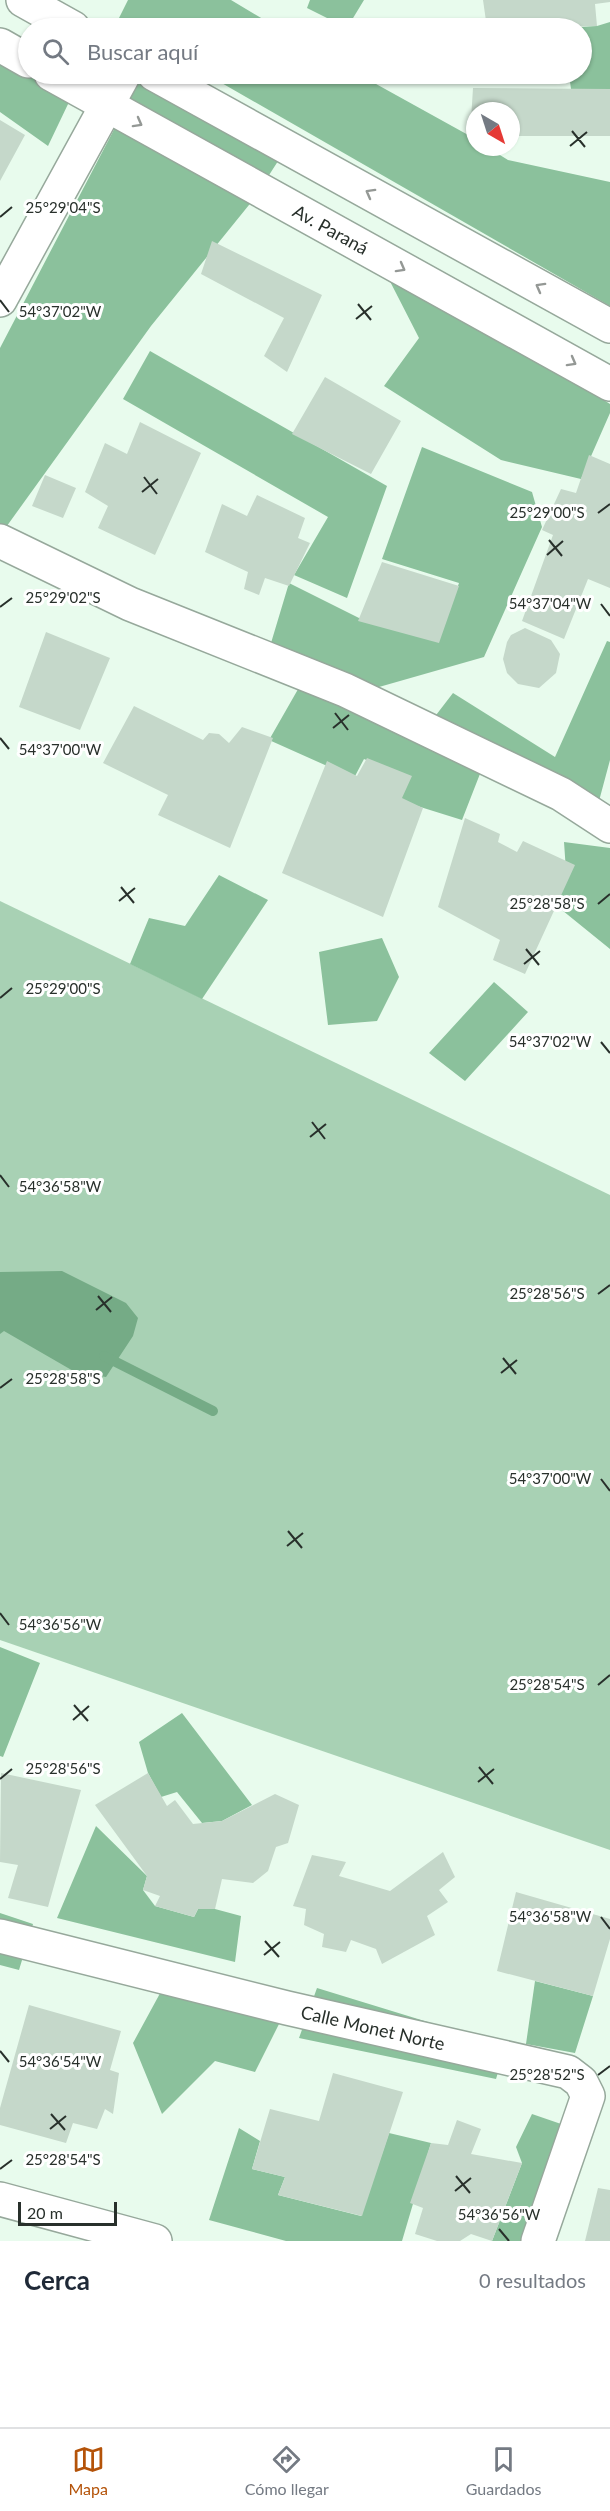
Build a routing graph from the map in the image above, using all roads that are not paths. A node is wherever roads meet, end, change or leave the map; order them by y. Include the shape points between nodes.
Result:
1 (23, 0) edge
2 (64, 16) edge
3 (0, 45) edge
4 (18, 55) edge
5 (69, 84) edge
6 (119, 84) edge
7 (172, 84) edge
8 (107, 105) junction
9 (8, 266) edge
10 (0, 300) edge
11 (610, 326) edge
12 (610, 384) edge
13 (0, 541) edge
14 (610, 826) edge
15 (0, 1936) edge
16 (0, 2199) edge
17 (155, 2241) edge
18 (538, 2241) edge

1 - 2 street
3 - 4 street
5 - 8 street, Av. Paraná
6 - 8 street
11 -> 7 street
8 - 9 street
8 -> 12 street, Av. Paraná
9 - 10 street
13 - 14 street via 130,604 345,690 561,794
15 - 18 street, Calle Monet Norte via 568,2072 581,2082 588,2096
16 - 17 street

